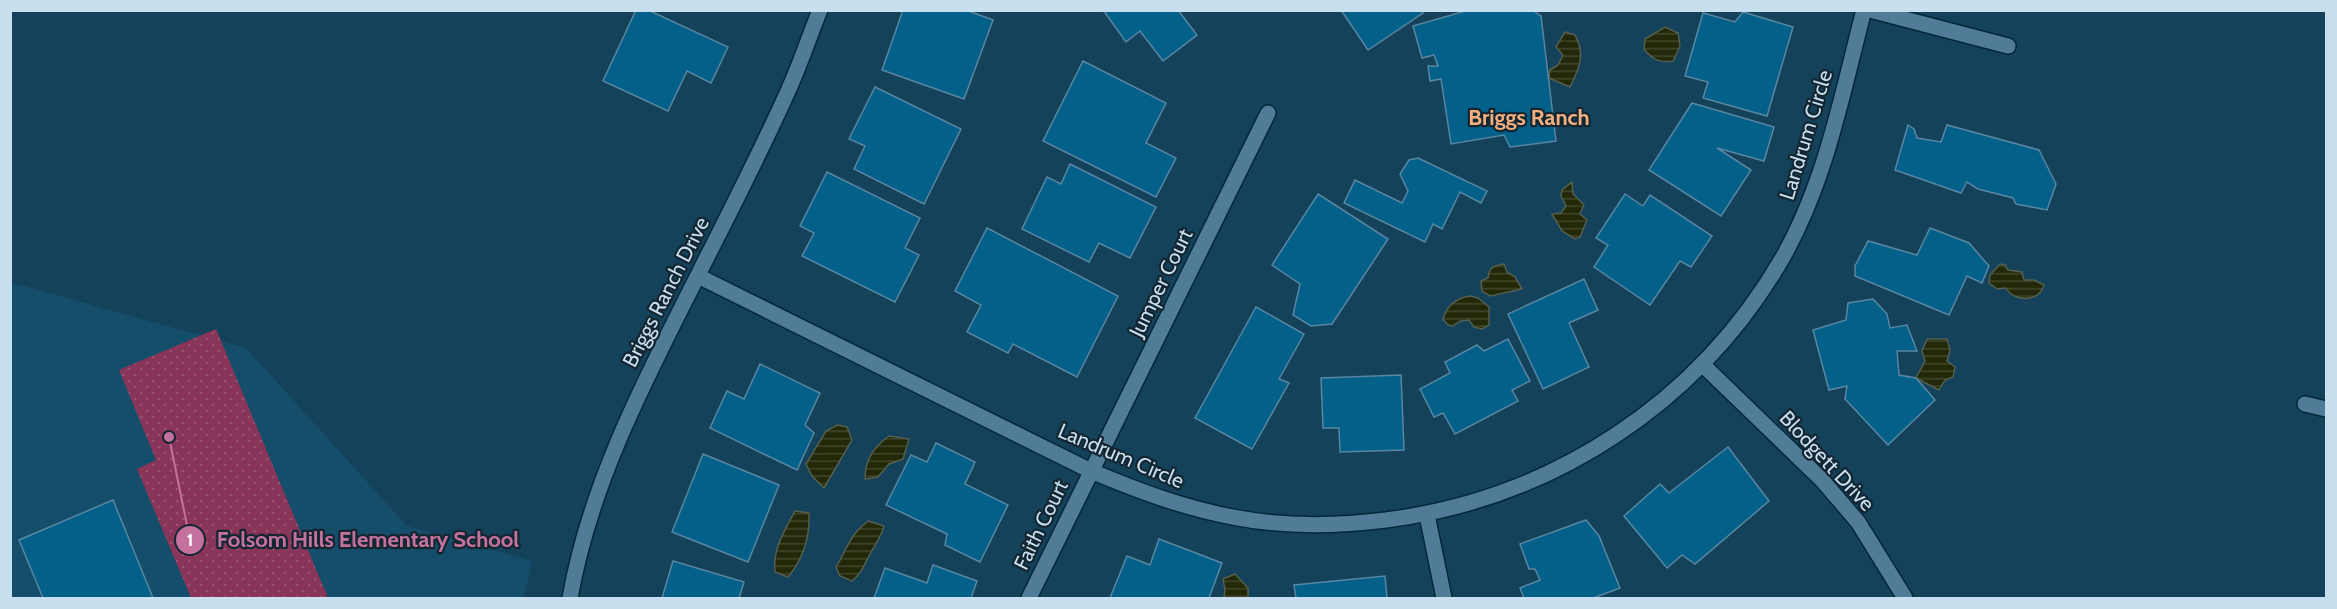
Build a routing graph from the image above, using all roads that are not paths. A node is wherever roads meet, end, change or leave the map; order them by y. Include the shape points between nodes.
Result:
1 (820, 10) edge
2 (1864, 10) edge
3 (1870, 10) edge
4 (2008, 46) dead end
5 (1268, 113) dead end
6 (698, 276) junction
7 (1703, 365) junction
8 (2305, 404) dead end
9 (2326, 409) edge
10 (1091, 471) junction
11 (1427, 515) junction
12 (570, 598) edge
13 (1029, 598) edge
14 (1444, 598) edge
15 (1905, 598) edge

1 - 6 street, Briggs Ranch Drive via 789,89
2 - 7 street, Landrum Circle via 1826,156 1807,208 1783,257 1753,303
3 - 4 street
5 - 10 street, Jumper Court
6 - 10 street, Landrum Circle
6 - 12 street, Briggs Ranch Drive via 622,429 596,495
7 - 11 street, Landrum Circle via 1616,437 1569,465 1518,488
7 - 15 street, Blodgett Drive via 1822,480 1858,522
8 - 9 street
10 - 11 street, Landrum Circle via 1185,506 1239,518 1349,525
10 - 13 street, Faith Court
11 - 14 street

